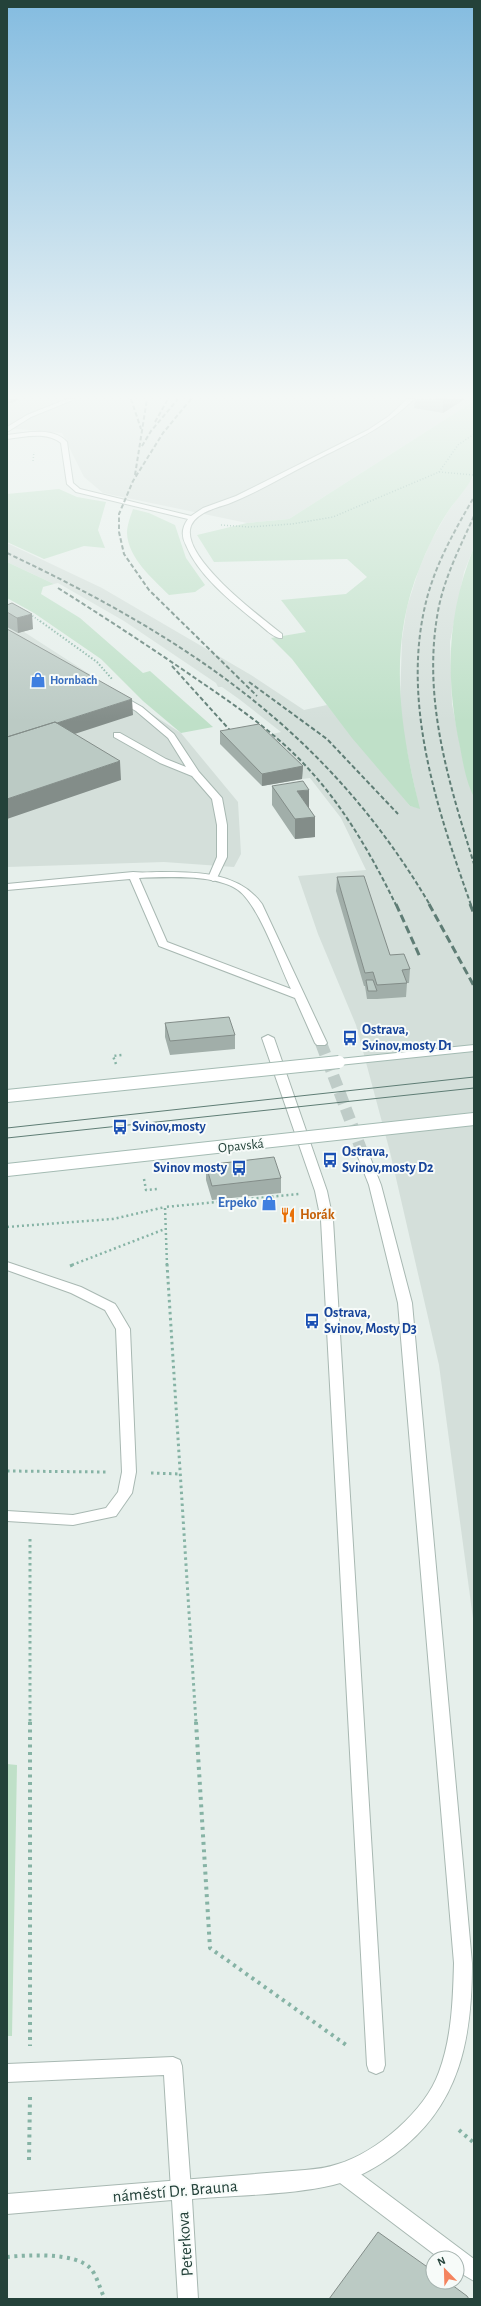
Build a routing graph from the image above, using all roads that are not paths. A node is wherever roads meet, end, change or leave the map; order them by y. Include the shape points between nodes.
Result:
1 (143, 507) edge
2 (217, 507) edge
3 (191, 518) junction
4 (279, 636) dead end
5 (111, 693) edge
6 (117, 735) dead end
7 (195, 774) junction
8 (133, 875) junction
9 (213, 878) junction
10 (7, 887) edge
11 (300, 996) junction
12 (268, 1038) dead end
13 (321, 1043) tunnel mouth
14 (474, 1048) edge
15 (7, 1096) edge
16 (474, 1119) edge
17 (364, 1157) tunnel mouth
18 (7, 1170) edge
19 (7, 1266) edge
20 (7, 1516) edge
21 (376, 2065) road end
22 (7, 2073) edge
23 (343, 2173) junction
24 (181, 2190) junction
25 (7, 2204) edge
26 (446, 2250) edge
27 (465, 2264) edge
28 (474, 2271) edge
29 (188, 2299) edge

1 - 3 street
2 - 3 street
3 - 4 street via 187,525 186,538 194,556 228,594
5 - 7 street via 139,709 171,736
6 - 7 street via 163,761
7 - 9 street via 217,798 222,825 221,859
8 - 9 street
8 - 10 street
8 - 11 street via 163,944
9 - 11 street via 240,887 257,904
11 - 13 street
12 - 21 street via 321,1192 327,1220
14 - 15 street, bridge
16 - 18 street, Opavská, bridge
17 - 23 street, náměstí Dr. Brauna via 375,1185 405,1303 427,1532 463,1963 463,1990 454,2055 444,2081 428,2109 399,2140 377,2156
19 - 20 street via 76,1290 110,1307 123,1329 129,1472 125,1493 111,1512 73,1520
22 - 24 street, Peterkova via 173,2066
23 - 24 street, náměstí Dr. Brauna via 305,2180
23 - 26 street
24 - 25 street, náměstí Dr. Brauna
24 - 29 street, Peterkova
27 - 28 street

